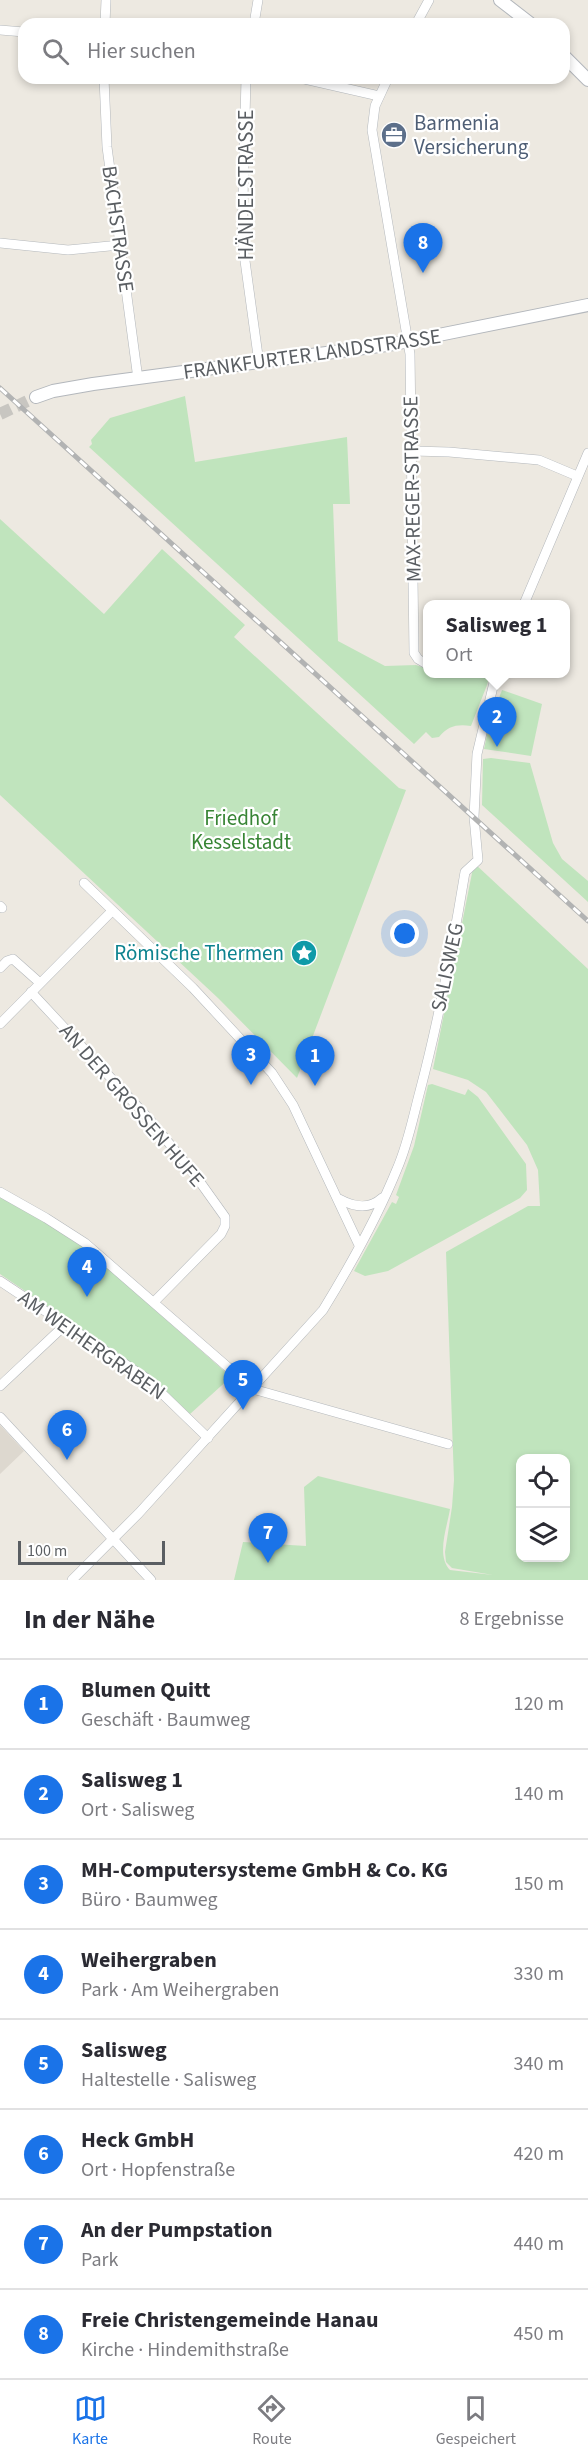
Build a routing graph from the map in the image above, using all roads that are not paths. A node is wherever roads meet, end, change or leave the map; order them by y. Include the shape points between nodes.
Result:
1 (106, 0) edge
2 (258, 0) edge
3 (429, 0) edge
4 (500, 0) edge
5 (105, 18) edge
6 (255, 18) edge
7 (419, 18) edge
8 (523, 18) edge
9 (0, 30) edge
10 (18, 32) edge
11 (570, 62) edge
12 (588, 80) edge
13 (105, 84) edge
14 (246, 84) edge
15 (326, 84) edge
16 (385, 84) edge
17 (379, 96) junction
18 (0, 243) edge
19 (120, 245) junction
20 (588, 305) edge
21 (409, 342) junction
22 (259, 363) junction
23 (138, 379) junction
24 (36, 397) tunnel mouth
25 (412, 451) junction
26 (588, 453) edge
27 (577, 476) junction
28 (526, 600) edge
29 (423, 662) edge
30 (495, 678) edge
31 (84, 883) dead end
32 (112, 911) junction
33 (0, 968) edge
34 (40, 983) junction
35 (31, 992) junction
36 (0, 1024) edge
37 (0, 1192) edge
38 (384, 1197) junction
39 (339, 1199) junction
40 (359, 1245) junction
41 (0, 1281) edge
42 (154, 1302) junction
43 (65, 1325) junction
44 (0, 1386) edge
45 (253, 1389) junction
46 (0, 1416) edge
47 (208, 1438) junction
48 (448, 1444) dead end
49 (115, 1538) junction
50 (72, 1580) edge
51 (151, 1580) edge

1 - 5 street
2 - 6 street
3 - 7 street
4 - 8 main road
9 - 10 street
11 - 12 main road
13 - 19 street, BACHSTRASSE via 105,133
14 - 22 street, HÄNDELSTRASSE via 242,239
15 - 17 street
16 - 17 street, MAX-REGER-STRASSE
17 - 21 street, MAX-REGER-STRASSE via 372,114 372,130
18 - 19 street via 68,250
19 - 23 street, BACHSTRASSE
20 - 21 main road, FRANKFURTER LANDSTRASSE
21 - 22 main road, FRANKFURTER LANDSTRASSE
21 - 25 street, MAX-REGER-STRASSE
22 - 23 main road, FRANKFURTER LANDSTRASSE
23 - 24 main road, FRANKFURTER LANDSTRASSE
25 - 27 street via 539,460
25 - 29 street, MAX-REGER-STRASSE via 414,653
26 - 27 street
27 - 28 street
30 - 38 street, SALISWEG via 477,754 474,817 478,861 465,872 425,1070 404,1150
31 - 32 street
32 - 34 street
32 - 39 street via 225,1021 272,1073 293,1105
33 - 34 street via 10,959 17,960
34 - 35 street
35 - 36 street
35 - 42 street, AN DER GROSSEN HUFE via 150,1120 225,1217 221,1234
37 - 42 street via 85,1243
38 - 39 street via 365,1206
38 - 40 street, SALISWEG
39 - 40 street
40 - 45 street, SALISWEG via 323,1310
41 - 43 street, AM WEIHERGRABEN
42 - 45 street
43 - 44 street
43 - 47 street, AM WEIHERGRABEN via 146,1378
45 - 47 street, SALISWEG
45 - 48 street
46 - 49 street
47 - 49 street, SALISWEG
49 - 50 street, SALISWEG
49 - 51 street

